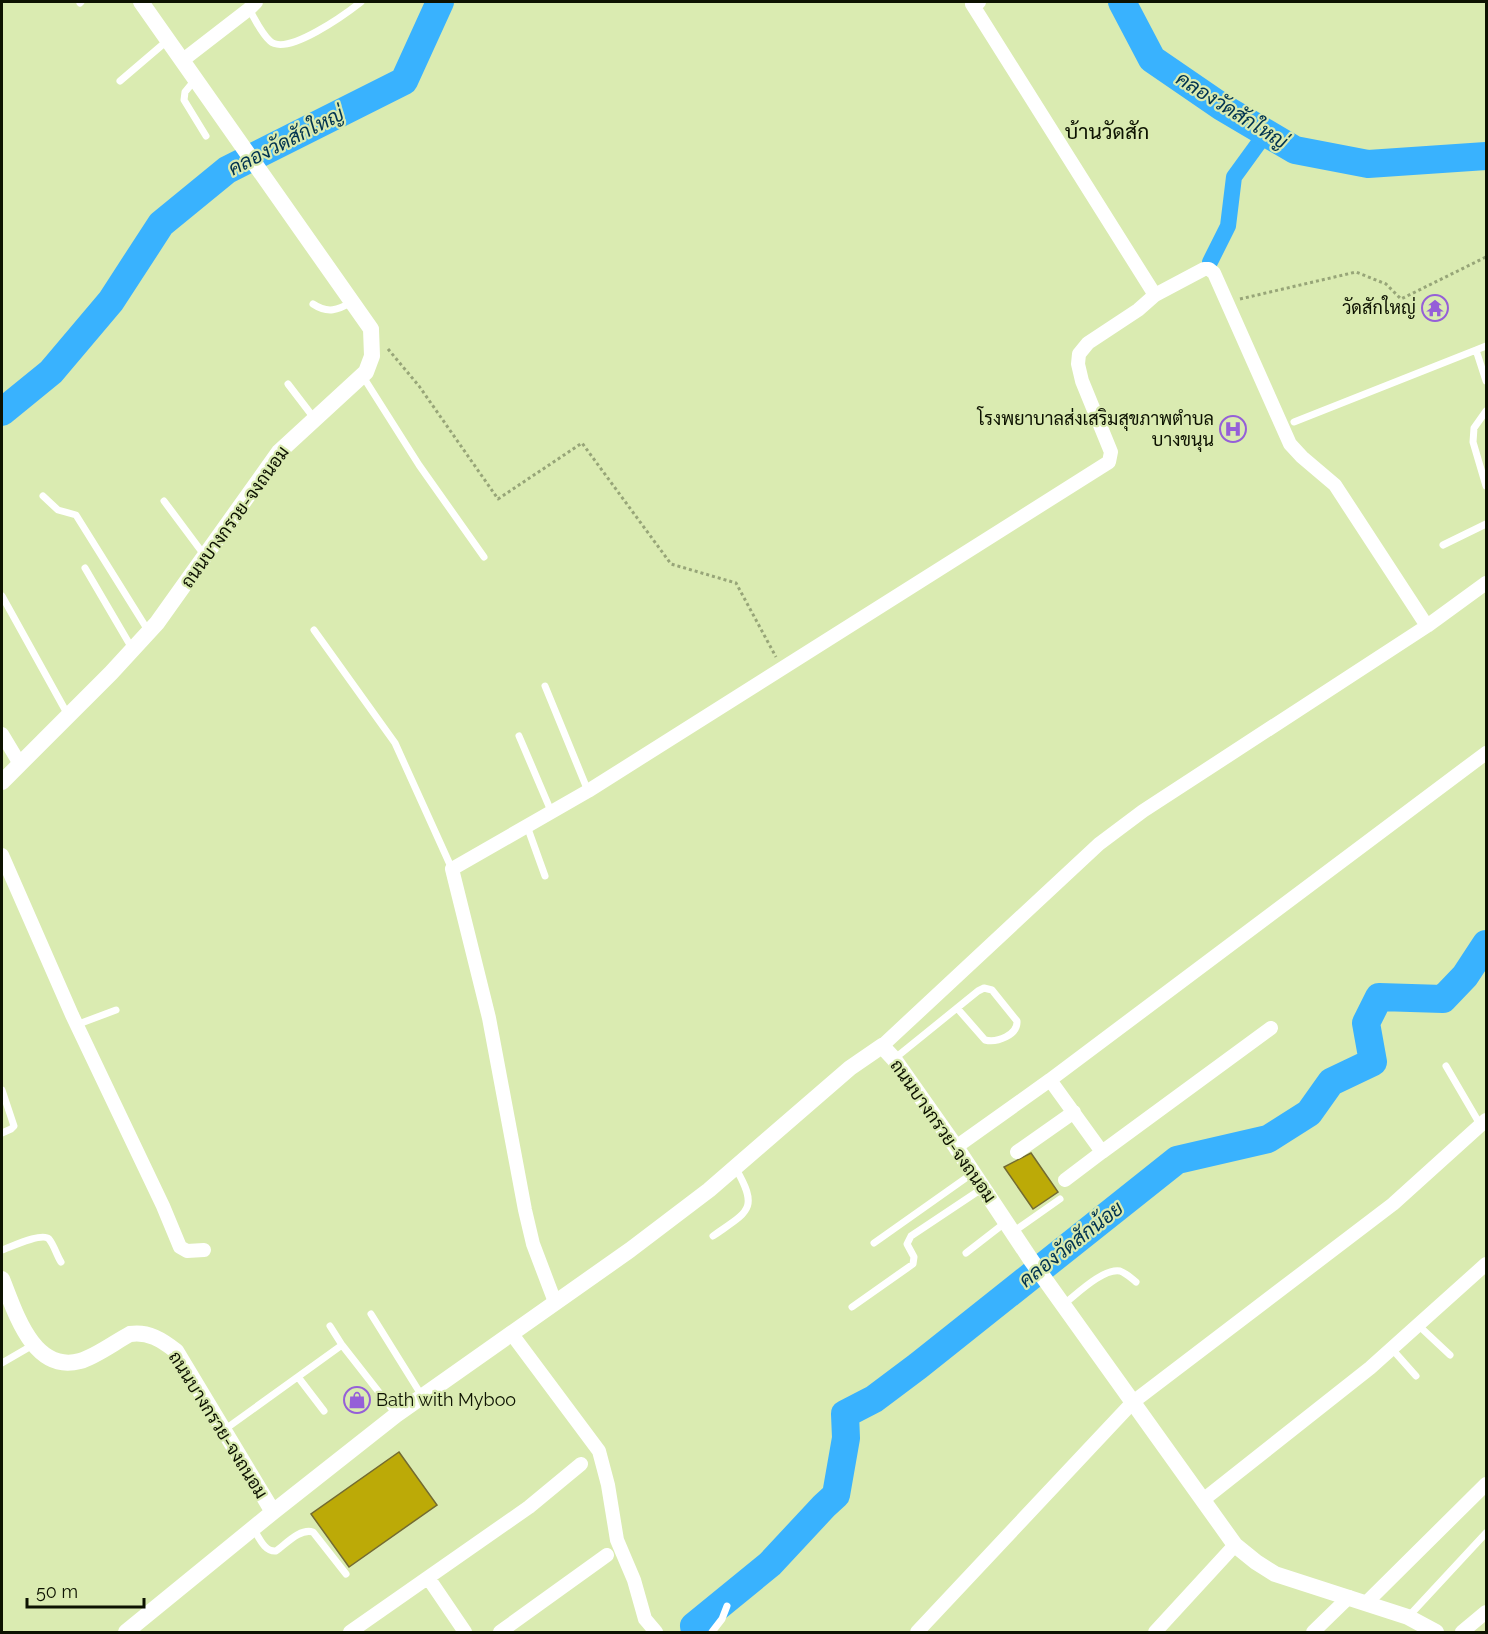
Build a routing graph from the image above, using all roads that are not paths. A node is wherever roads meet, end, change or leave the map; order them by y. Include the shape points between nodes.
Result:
1 (141, 2) edge
2 (361, 2) edge
3 (979, 2) edge
4 (253, 5) edge
5 (168, 40) junction
6 (183, 60) junction
7 (196, 79) junction
8 (120, 81) dead end
9 (206, 136) dead end
10 (1155, 295) junction
11 (352, 302) junction
12 (313, 304) dead end
13 (1486, 346) edge
14 (1476, 350) junction
15 (362, 375) junction
16 (1486, 381) edge
17 (288, 384) dead end
18 (1486, 411) edge
19 (314, 418) junction
20 (1294, 422) dead end
21 (1483, 467) edge
22 (1486, 486) edge
23 (43, 496) dead end
24 (164, 501) dead end
25 (1486, 524) edge
26 (1443, 545) dead end
27 (205, 556) junction
28 (484, 557) dead end
29 (85, 568) dead end
30 (1486, 586) edge
31 (2, 596) edge
32 (1426, 626) junction
33 (314, 630) dead end
34 (149, 632) junction
35 (133, 650) junction
36 (545, 686) dead end
37 (68, 715) junction
38 (2, 734) edge
39 (519, 736) dead end
40 (1486, 753) edge
41 (20, 764) junction
42 (2, 782) edge
43 (588, 791) junction
44 (551, 811) junction
45 (527, 826) junction
46 (2, 855) edge
47 (452, 869) junction
48 (545, 876) dead end
49 (957, 1008) junction
50 (116, 1010) dead end
51 (76, 1024) junction
52 (1271, 1028) dead end
53 (882, 1046) junction
54 (894, 1059) junction
55 (1446, 1066) dead end
56 (1050, 1080) junction
57 (2, 1090) edge
58 (1074, 1112) junction
59 (1484, 1123) edge
60 (2, 1133) edge
61 (956, 1147) junction
62 (1017, 1152) dead end
63 (1102, 1152) junction
64 (736, 1169) junction
65 (973, 1173) junction
66 (1065, 1180) dead end
67 (983, 1188) junction
68 (1060, 1199) dead end
69 (1010, 1227) junction
70 (713, 1236) dead end
71 (874, 1243) dead end
72 (2, 1250) edge
73 (204, 1250) dead end
74 (966, 1253) dead end
75 (60, 1262) dead end
76 (1486, 1264) edge
77 (2, 1278) edge
78 (1136, 1282) dead end
79 (6, 1301) edge
80 (555, 1302) junction
81 (1064, 1304) junction
82 (852, 1308) dead end
83 (371, 1314) dead end
84 (1418, 1325) junction
85 (330, 1326) dead end
86 (512, 1333) junction
87 (33, 1345) junction
88 (342, 1345) junction
89 (1392, 1349) junction
90 (1450, 1355) dead end
91 (2, 1363) edge
92 (1416, 1376) dead end
93 (298, 1377) junction
94 (422, 1396) junction
95 (1133, 1402) junction
96 (324, 1411) dead end
97 (396, 1415) junction
98 (224, 1430) junction
99 (581, 1464) dead end
100 (1486, 1484) edge
101 (1203, 1500) junction
102 (273, 1512) junction
103 (253, 1528) junction
104 (1486, 1533) edge
105 (1235, 1545) junction
106 (607, 1555) dead end
107 (346, 1574) dead end
108 (429, 1579) junction
109 (1349, 1597) junction
110 (1366, 1603) junction
111 (727, 1606) dead end
112 (1486, 1612) edge
113 (1408, 1617) junction
114 (126, 1632) edge
115 (350, 1632) edge
116 (465, 1632) edge
117 (500, 1632) edge
118 (656, 1632) edge
119 (712, 1632) edge
120 (917, 1632) edge
121 (1155, 1632) edge
122 (1313, 1632) edge
123 (1436, 1632) edge
124 (1462, 1632) edge

1 - 5 street
2 - 4 lane via 332,23 281,45 270,41
3 - 10 street via 972,4
4 - 6 street
5 - 6 street
5 - 8 lane
6 - 7 street
7 - 9 lane via 185,92 184,100
7 - 11 street
10 - 32 street via 1204,269 1214,273 1290,444 1335,485
10 - 43 street via 1088,343 1079,354 1082,381 1111,452 1108,462
11 - 12 lane via 334,311
11 - 15 street, ถนนบางกรวย-จงถนอม via 371,329 372,356
13 - 14 lane
14 - 16 lane
14 - 20 lane
15 - 19 street, ถนนบางกรวย-จงถนอม
15 - 28 lane
17 - 19 lane
18 - 21 lane via 1474,428 1473,442
19 - 27 street, ถนนบางกรวย-จงถนอม via 266,467
21 - 22 lane
23 - 34 lane via 58,510 76,515
24 - 27 lane
25 - 26 lane
27 - 34 street, ถนนบางกรวย-จงถนอม
29 - 35 lane
30 - 32 street
31 - 37 lane
32 - 53 street via 1143,811 1100,844
33 - 47 lane via 395,743
34 - 35 street, ถนนบางกรวย-จงถนอม
35 - 37 street, ถนนบางกรวย-จงถนอม
36 - 43 lane
37 - 41 street, ถนนบางกรวย-จงถนอม
38 - 41 street
39 - 44 lane
40 - 56 street
41 - 42 street, ถนนบางกรวย-จงถนอม
43 - 44 street
44 - 45 street
45 - 47 street
45 - 48 lane
46 - 51 street
47 - 80 street via 489,1017 533,1244
49 - 49 lane via 984,987 992,990 1018,1026 994,1042 988,1041
49 - 54 lane
50 - 51 lane
51 - 73 street via 180,1248
52 - 63 street
53 - 54 street, ถนนบางกรวย-จงถนอม
53 - 64 street, ถนนบางกรวย-จงถนอม via 850,1068
54 - 61 street, ถนนบางกรวย-จงถนอม
55 - 59 lane
56 - 58 street
56 - 61 street
57 - 60 lane via 14,1126
58 - 62 street
58 - 63 street
59 - 95 street via 1394,1203
61 - 65 street, ถนนบางกรวย-จงถนอม
63 - 66 street
64 - 70 lane via 746,1186 748,1207
64 - 80 street, ถนนบางกรวย-จงถนอม
65 - 67 street, ถนนบางกรวย-จงถนอม
65 - 71 lane
67 - 69 street, ถนนบางกรวย-จงถนอม
67 - 82 lane via 911,1236 907,1244 913,1264
68 - 69 lane
69 - 74 lane
69 - 81 street, ถนนบางกรวย-จงถนอม
72 - 75 lane via 45,1237
76 - 84 street
77 - 79 street
78 - 81 lane via 1120,1271 1103,1274
79 - 87 street
80 - 86 street, ถนนบางกรวย-จงถนอม
81 - 95 street, ถนนบางกรวย-จงถนอม
83 - 94 lane
84 - 89 street
84 - 90 lane
85 - 88 lane
86 - 94 street, ถนนบางกรวย-จงถนอม
86 - 118 street via 599,1450 617,1540 645,1619
87 - 91 lane
87 - 98 street, ถนนบางกรวย-จงถนอม via 45,1356 67,1362 81,1361 129,1334 138,1332 161,1339 176,1351
88 - 93 lane
88 - 97 lane
89 - 92 lane
89 - 101 street
93 - 96 lane
93 - 98 lane
94 - 97 street, ถนนบางกรวย-จงถนอม
95 - 101 street, ถนนบางกรวย-จงถนอม
95 - 120 street
97 - 102 street, ถนนบางกรวย-จงถนอม
98 - 102 street, ถนนบางกรวย-จงถนอม
99 - 108 street via 529,1508
100 - 110 street
101 - 105 street, ถนนบางกรวย-จงถนอม
102 - 103 street, ถนนบางกรวย-จงถนอม
103 - 107 lane via 271,1552 302,1532 313,1532
103 - 114 street, ถนนบางกรวย-จงถนอม
104 - 113 lane
105 - 109 street, ถนนบางกรวย-จงถนอม via 1275,1574
105 - 121 street
106 - 117 street
108 - 115 street
108 - 116 street
109 - 110 street, ถนนบางกรวย-จงถนอม
109 - 122 street
110 - 113 street, ถนนบางกรวย-จงถนอม
111 - 119 lane
112 - 124 street
113 - 123 street, ถนนบางกรวย-จงถนอม

